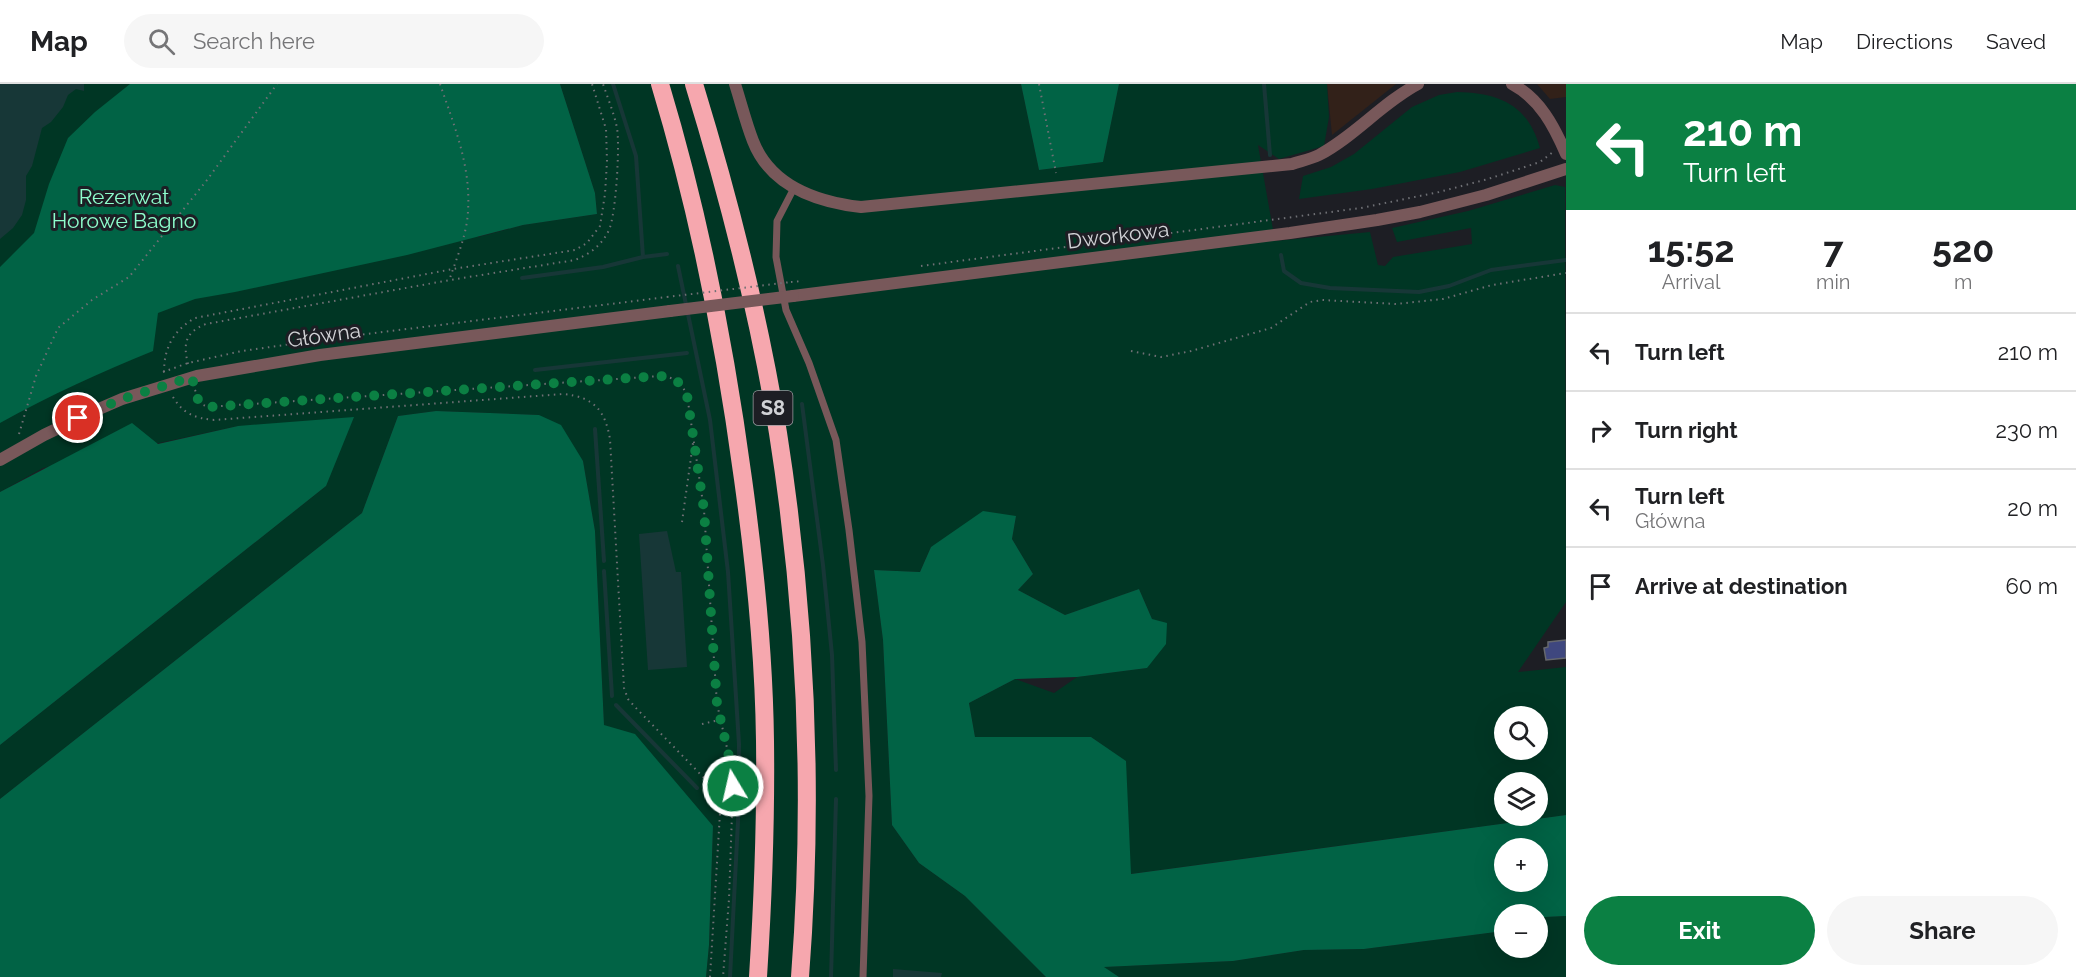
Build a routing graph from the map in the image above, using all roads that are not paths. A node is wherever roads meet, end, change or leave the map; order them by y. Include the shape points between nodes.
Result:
1 (660, 84) edge
2 (694, 84) edge
3 (735, 84) edge
4 (1418, 84) edge
5 (1512, 84) edge
6 (1565, 151) edge
7 (1566, 169) edge
8 (794, 188) junction
9 (670, 311) joint
10 (0, 460) edge
11 (758, 977) edge
12 (800, 977) edge
13 (863, 977) edge

1 - 11 highway, S8 via 680,152 724,352 756,579 765,750
2 - 12 highway, S8 via 733,222 764,357 778,434 795,576 806,740
3 - 8 street via 754,143 770,168
4 - 8 street via 1355,132 1318,155 1293,164 861,207 816,199
5 - 6 street via 1527,94 1550,120
7 - 9 street, Dworkowa, bridge via 1486,195 1377,220 792,288
8 - 13 lane via 777,221 776,257 786,310 836,440 862,642 869,796
9 - 10 street, Główna via 320,355 192,377 122,399

